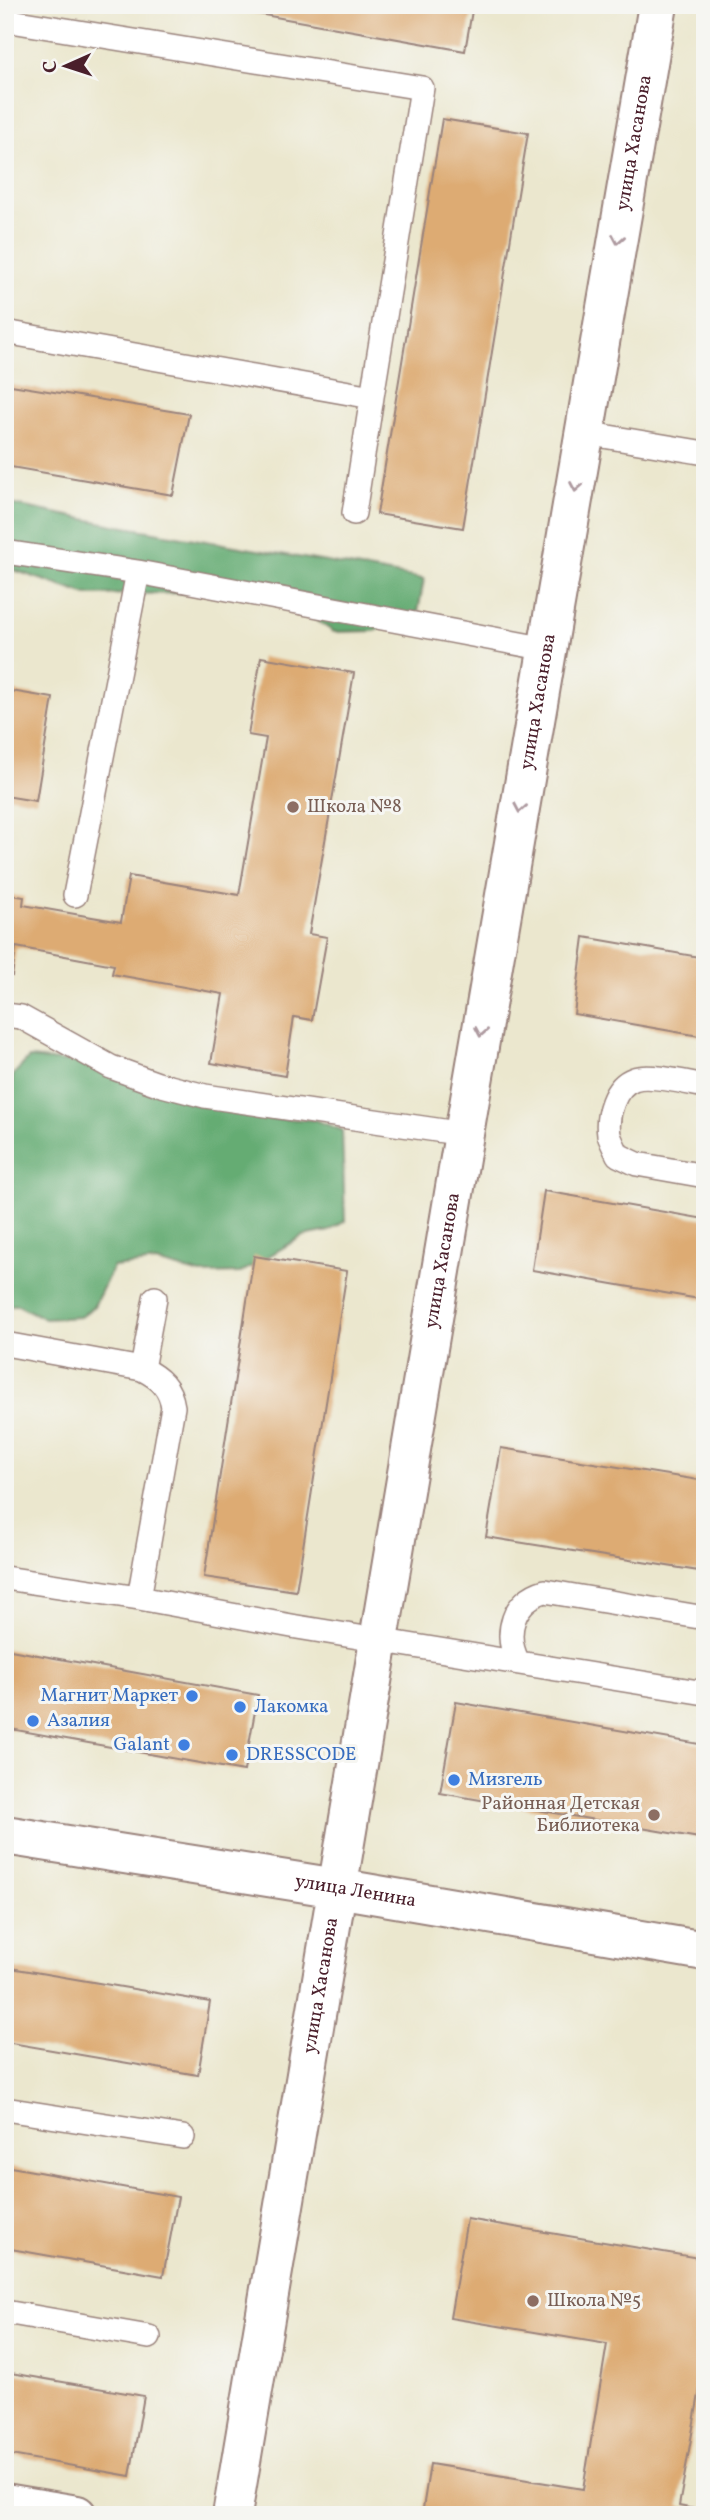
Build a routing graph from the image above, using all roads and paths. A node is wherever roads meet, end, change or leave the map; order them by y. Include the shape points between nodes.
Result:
1 (658, 5) edge
2 (5, 20) edge
3 (5, 332) edge
4 (372, 397) junction
5 (586, 433) junction
6 (705, 453) edge
7 (354, 513) dead end
8 (5, 552) edge
9 (138, 572) junction
10 (547, 649) junction
11 (75, 895) dead end
12 (5, 1015) edge
13 (705, 1086) edge
14 (464, 1134) junction
15 (705, 1176) edge
16 (155, 1297) dead end
17 (5, 1344) edge
18 (142, 1369) junction
19 (5, 1578) edge
20 (139, 1598) junction
21 (705, 1618) edge
22 (379, 1640) junction
23 (518, 1662) junction
24 (705, 1693) edge
25 (5, 1835) edge
26 (337, 1888) junction
27 (705, 1951) edge
28 (5, 2109) edge
29 (183, 2137) dead end
30 (5, 2312) edge
31 (149, 2337) dead end
32 (5, 2503) edge
33 (77, 2515) edge
34 (232, 2515) edge

1 -> 5 street, улица Хасанова
2 - 4 lane via 422,88
3 - 4 lane
4 - 7 lane
5 - 6 lane
5 -> 10 street, улица Хасанова
8 - 9 lane
9 - 10 lane
9 - 11 lane
10 -> 14 street, улица Хасанова
12 - 14 lane via 21,1017 111,1067 193,1093
13 - 15 lane via 634,1079 617,1092 610,1111 610,1135 618,1155 637,1164
14 - 22 street, улица Хасанова
16 - 18 lane
17 - 18 lane
18 - 20 lane via 165,1385 173,1408
19 - 20 lane
20 - 22 lane
21 - 23 lane via 545,1591 520,1604 512,1635
22 - 23 lane
22 - 26 street, улица Хасанова
23 - 24 lane
25 - 26 street, улица Ленина
26 - 27 street, улица Ленина
26 - 34 street, улица Хасанова
28 - 29 lane
30 - 31 lane
32 - 33 street

